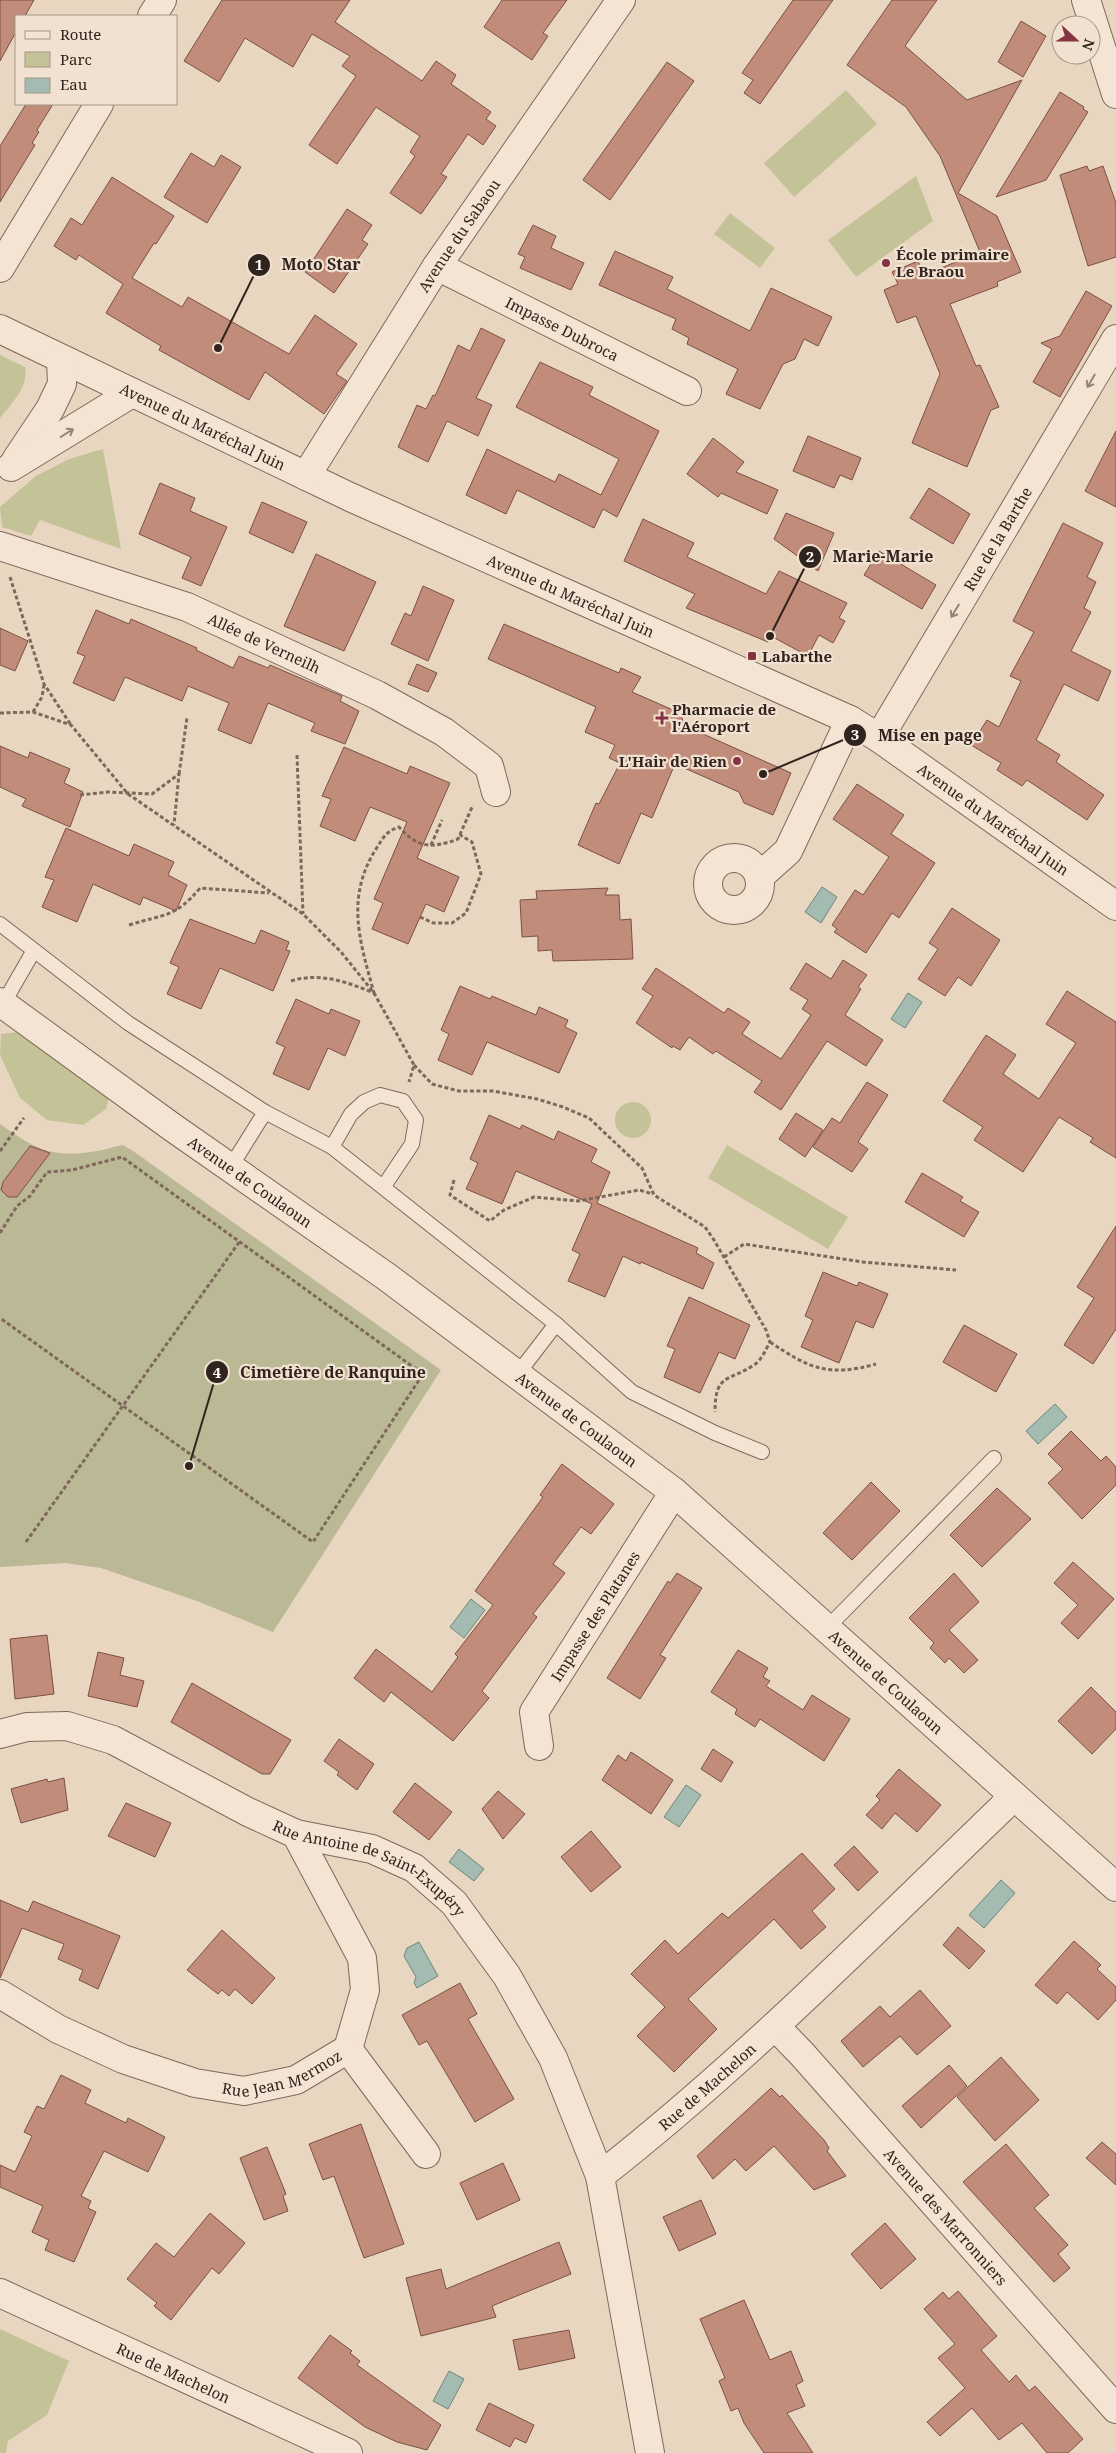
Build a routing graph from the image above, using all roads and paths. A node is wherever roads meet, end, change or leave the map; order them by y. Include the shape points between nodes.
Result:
1 (162, 0) edge
2 (621, 0) edge
3 (1086, 0) edge
4 (153, 15) edge
5 (1116, 94) edge
6 (98, 105) edge
7 (437, 266) junction
8 (0, 268) edge
9 (0, 329) edge
10 (1116, 339) edge
11 (61, 360) junction
12 (688, 391) dead end
13 (132, 393) junction
14 (5, 473) edge
15 (306, 476) junction
16 (2, 546) edge
17 (44, 684) junction
18 (33, 712) junction
19 (0, 713) edge
20 (186, 718) dead end
21 (850, 720) junction
22 (71, 725) junction
23 (879, 738) junction
24 (297, 755) dead end
25 (489, 766) junction
26 (179, 774) junction
27 (496, 792) dead end
28 (128, 794) junction
29 (80, 795) dead end
30 (442, 820) dead end
31 (174, 826) junction
32 (460, 835) junction
33 (431, 845) junction
34 (759, 877) dead end
35 (270, 893) junction
36 (1116, 906) edge
37 (303, 914) junction
38 (420, 917) dead end
39 (0, 924) edge
40 (129, 925) dead end
41 (33, 952) junction
42 (291, 980) dead end
43 (374, 993) junction
44 (2, 1003) edge
45 (414, 1065) junction
46 (402, 1101) junction
47 (265, 1112) junction
48 (24, 1118) dead end
49 (332, 1147) junction
50 (0, 1151) edge
51 (230, 1168) junction
52 (454, 1180) dead end
53 (384, 1186) junction
54 (654, 1194) junction
55 (0, 1233) edge
56 (240, 1241) junction
57 (724, 1258) junction
58 (956, 1270) dead end
59 (0, 1318) edge
60 (556, 1324) junction
61 (770, 1342) junction
62 (876, 1364) dead end
63 (516, 1376) junction
64 (122, 1405) junction
65 (715, 1433) junction
66 (762, 1452) dead end
67 (994, 1458) dead end
68 (674, 1492) junction
69 (26, 1542) dead end
70 (826, 1628) junction
71 (0, 1734) edge
72 (539, 1746) dead end
73 (1012, 1796) junction
74 (296, 1834) junction
75 (1116, 1887) edge
76 (0, 1994) edge
77 (775, 2026) junction
78 (348, 2049) junction
79 (426, 2154) dead end
80 (600, 2176) junction
81 (0, 2293) edge
82 (1116, 2409) edge
83 (348, 2453) edge
84 (650, 2453) edge

1 - 4 street
2 - 7 street, Avenue du Sabaou
3 - 5 street
6 - 8 street
7 - 12 street, Impasse Dubroca
7 - 15 street, Avenue du Sabaou
9 - 11 street, Avenue du Maréchal Juin
10 -> 23 street, Rue de la Barthe
11 - 13 street, Avenue du Maréchal Juin
11 - 14 street via 62,384 50,409
14 -> 13 street
13 - 15 street, Avenue du Maréchal Juin
15 - 21 street, Avenue du Maréchal Juin
16 - 17 path
16 - 25 street, Allée de Verneilh via 187,607 377,696 444,732
17 - 18 path via 42,696
17 - 22 path
18 - 19 path
18 - 22 path
20 - 26 path
21 - 23 street, Avenue du Maréchal Juin
21 - 34 street via 788,851
22 - 28 path
23 - 36 street, Avenue du Maréchal Juin
24 - 37 path
25 - 27 street
25 - 32 path
26 - 28 path via 152,794
26 - 31 path
28 - 29 path
28 - 31 path
30 - 33 path
31 - 35 path
32 - 33 path via 444,845
32 - 38 path via 472,842 481,874 466,913 452,923 433,923
33 - 43 path via 422,846 399,826 387,831 370,858 358,892 357,927
35 - 37 path
35 - 40 path via 200,888 174,913
37 - 43 path via 341,952
39 - 41 lane
41 - 44 lane
41 - 47 lane via 128,1023
42 - 43 path via 330,978
43 - 45 path
44 - 51 street, Avenue de Coulaoun
45 - 46 path
45 - 54 path via 432,1084 459,1091 493,1091 537,1099 589,1118 642,1168
46 - 49 lane via 380,1095 364,1102 351,1114
46 - 53 lane via 416,1120 412,1144
47 - 49 lane
47 - 51 lane
48 - 50 path
49 - 53 lane
51 - 63 street, Avenue de Coulaoun via 387,1277
52 - 54 path via 450,1195 490,1221 504,1210 534,1197 578,1201 639,1190
53 - 60 lane
54 - 57 path via 704,1227
55 - 56 path via 17,1206 30,1196 48,1172 72,1170 122,1157
56 - 64 path
56 - 64 path via 423,1374 313,1542
57 - 58 path via 744,1244 863,1262
57 - 61 path
59 - 64 path
60 - 63 lane
60 - 65 lane via 632,1392
61 - 62 path via 797,1360 828,1371 855,1370
61 - 65 path via 756,1364 726,1377 715,1394
63 - 68 street, Avenue de Coulaoun
64 - 69 path
65 - 66 lane
67 - 70 lane
68 - 70 street, Avenue de Coulaoun
68 - 72 street, Impasse des Platanes via 534,1712
70 - 73 street, Avenue de Coulaoun
71 - 74 street, Rue Antoine de Saint-Exupéry via 27,1726 67,1726 113,1740
73 - 75 street, Avenue de Coulaoun
73 - 77 street, Rue de Machelon
74 - 78 street, Rue Jean Mermoz via 362,1958 365,1990
74 - 80 street, Rue Antoine de Saint-Exupéry via 372,1849 414,1868 454,1903 507,1976 553,2058
76 - 78 street, Rue Jean Mermoz via 58,2030 123,2059 195,2083 244,2091 296,2080
77 - 80 street, Rue de Machelon
77 - 82 street, Avenue des Marronniers
78 - 79 street
80 - 84 street
81 - 83 street, Rue de Machelon

